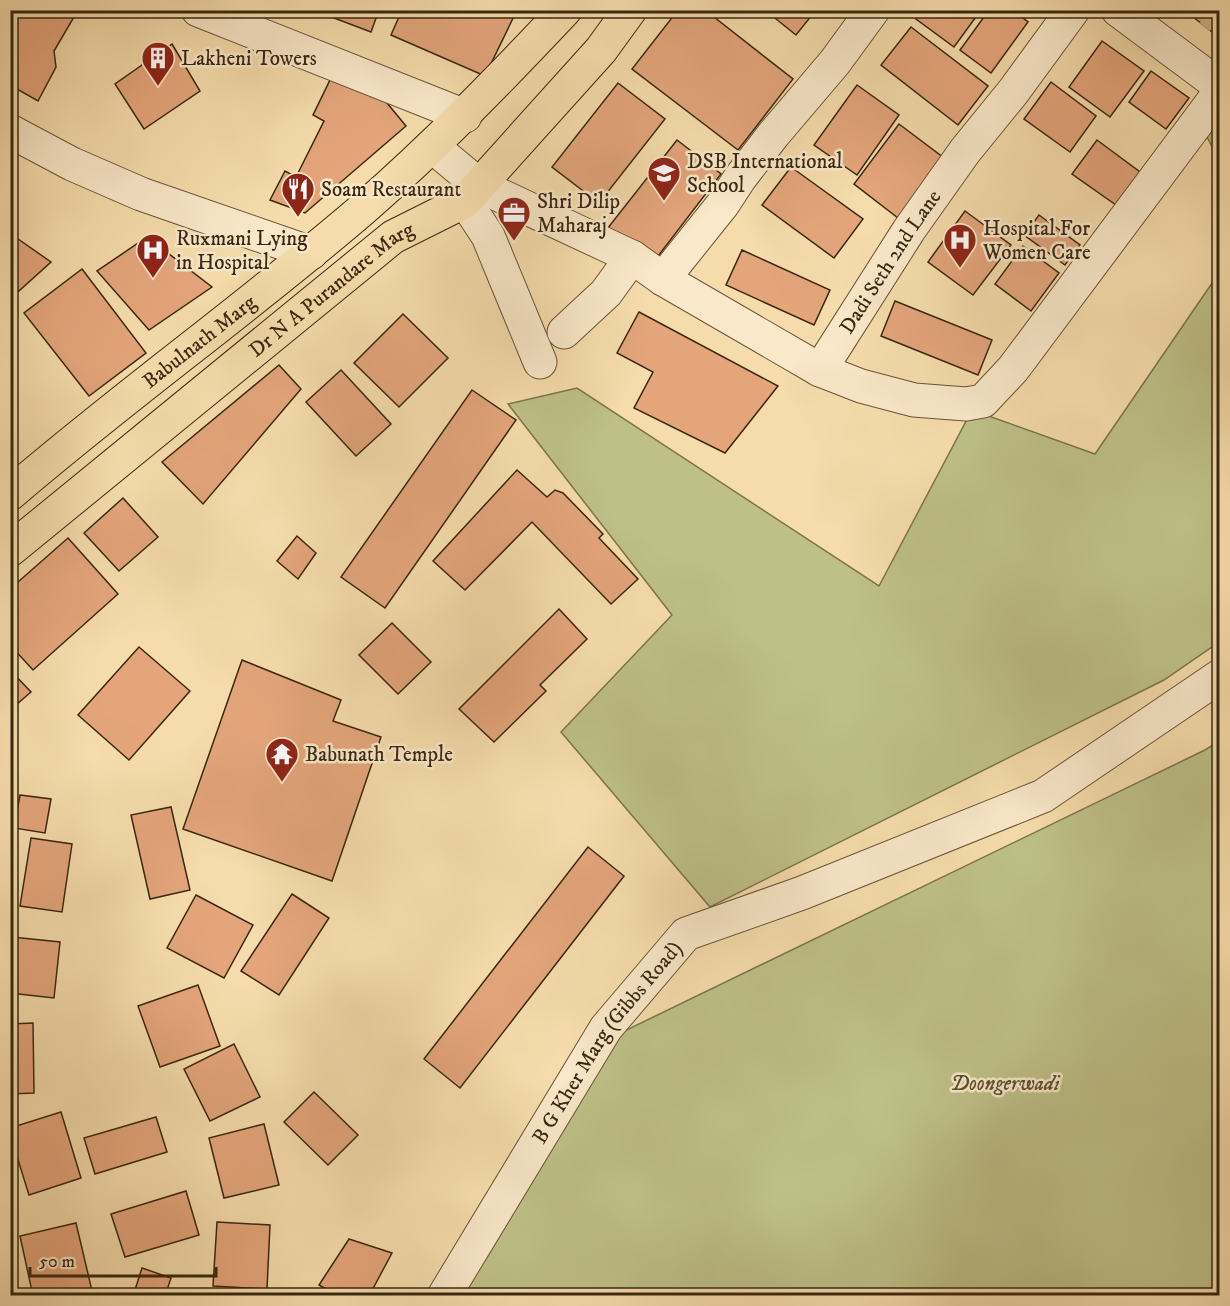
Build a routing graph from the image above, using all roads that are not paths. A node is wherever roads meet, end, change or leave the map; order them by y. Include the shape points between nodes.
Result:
1 (198, 10) edge
2 (565, 10) edge
3 (630, 10) edge
4 (873, 10) edge
5 (1073, 10) edge
6 (1118, 10) edge
7 (1220, 86) edge
8 (1220, 92) edge
9 (465, 116) junction
10 (10, 131) edge
11 (432, 146) junction
12 (472, 194) junction
13 (311, 253) junction
14 (633, 257) junction
15 (663, 279) junction
16 (564, 332) dead end
17 (540, 362) dead end
18 (819, 370) junction
19 (10, 494) edge
20 (10, 550) edge
21 (1220, 676) edge
22 (444, 1296) edge

1 - 9 street
2 - 9 main road, Babulnath Marg
3 - 12 main road, Dr N A Purandare Marg via 601,50
4 - 15 street
5 - 18 street, Dadi Seth 2nd Lane via 909,230
6 - 7 street
8 - 18 street via 1013,369 983,401 966,404 914,400
9 - 11 main road, Babulnath Marg
10 - 13 street via 141,194
11 - 12 street
11 - 13 main road, Babulnath Marg
12 - 14 street
12 - 17 street
12 - 20 main road, Dr N A Purandare Marg via 393,237
13 - 19 main road, Babulnath Marg
14 - 15 street
14 - 16 street via 606,293
15 - 18 street
21 - 22 street, B G Kher Marg (Gibbs Road) via 1043,796 802,893 686,934 606,1028

